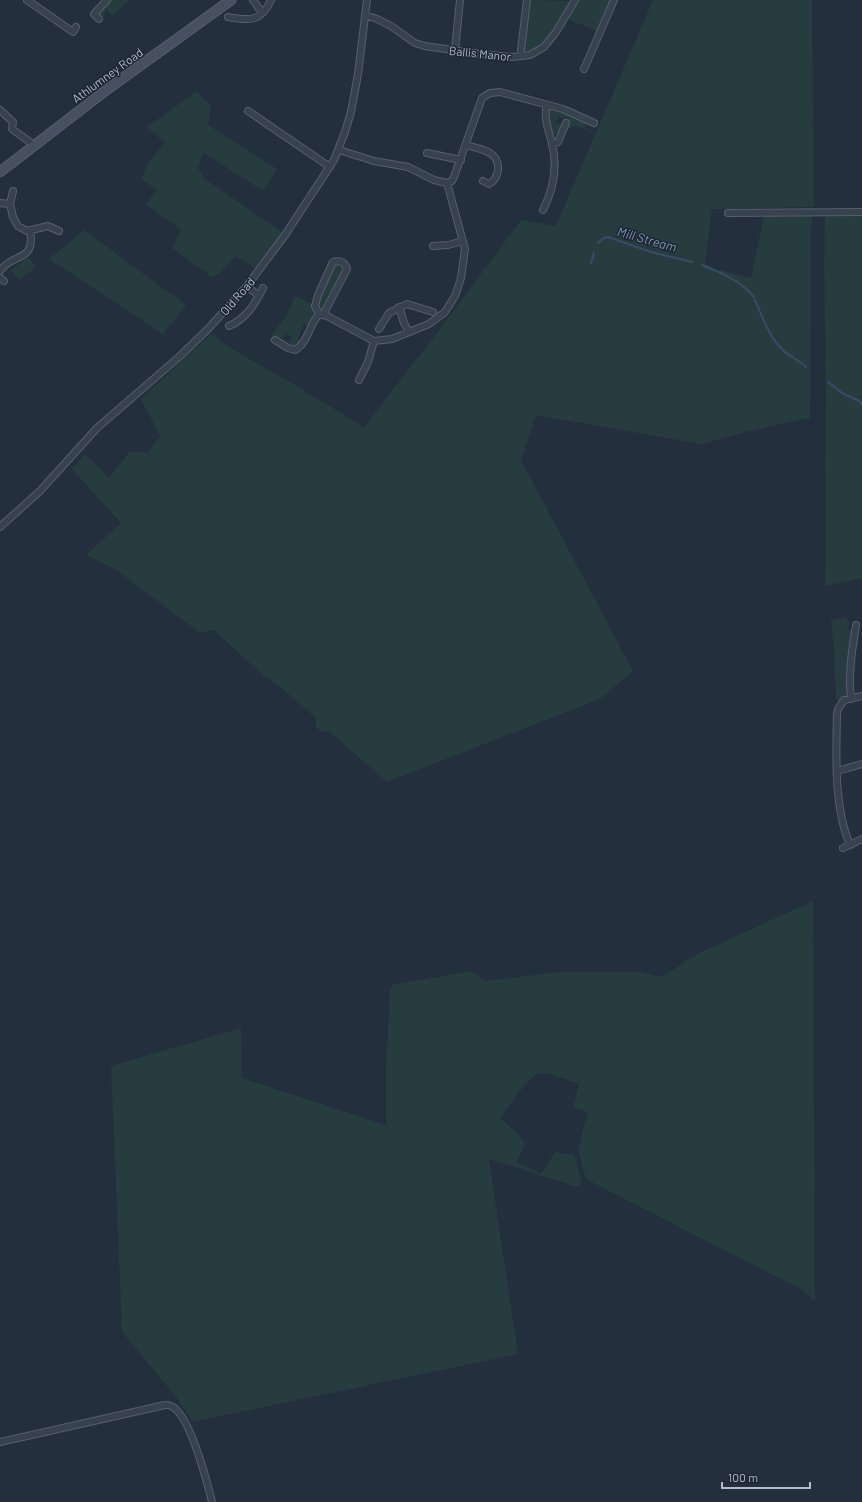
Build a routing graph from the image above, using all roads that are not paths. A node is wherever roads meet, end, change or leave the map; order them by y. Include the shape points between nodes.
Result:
1 (27, 0) edge
2 (106, 0) edge
3 (231, 0) edge
4 (253, 0) edge
5 (271, 0) edge
6 (367, 0) edge
7 (460, 0) edge
8 (527, 0) edge
9 (575, 0) edge
10 (614, 0) edge
11 (262, 13) junction
12 (365, 15) junction
13 (228, 17) dead end
14 (99, 19) dead end
15 (76, 27) dead end
16 (455, 50) junction
17 (522, 56) junction
18 (584, 69) dead end
19 (547, 105) junction
20 (0, 110) edge
21 (248, 111) dead end
22 (566, 123) dead end
23 (594, 123) dead end
24 (34, 145) junction
25 (466, 145) junction
26 (552, 145) junction
27 (339, 150) junction
28 (427, 153) dead end
29 (461, 160) junction
30 (330, 167) junction
31 (0, 172) edge
32 (483, 181) dead end
33 (447, 182) junction
34 (13, 192) dead end
35 (0, 203) edge
36 (10, 204) junction
37 (543, 210) dead end
38 (862, 212) edge
39 (728, 213) dead end
40 (30, 230) junction
41 (59, 232) dead end
42 (463, 242) junction
43 (433, 246) dead end
44 (0, 271) edge
45 (247, 286) junction
46 (263, 288) dead end
47 (259, 296) junction
48 (399, 307) junction
49 (433, 312) dead end
50 (321, 314) junction
51 (229, 326) dead end
52 (379, 329) dead end
53 (409, 332) junction
54 (275, 340) dead end
55 (374, 341) junction
56 (359, 380) dead end
57 (0, 527) edge
58 (856, 626) dead end
59 (862, 696) edge
60 (850, 698) junction
61 (862, 764) edge
62 (837, 771) junction
63 (862, 839) edge
64 (0, 1442) edge
65 (212, 1502) edge

1 - 15 street via 73,32
2 - 14 street via 94,14
3 - 24 main road, Athlumney Road
4 - 11 street
5 - 11 street
6 - 12 street, Old Road
7 - 16 street
8 - 17 street
9 - 17 street, Ballis Manor via 552,38 537,52
10 - 18 street
11 - 13 street via 249,20
12 - 16 street, Ballis Manor via 391,26 415,43
12 - 27 street, Old Road via 355,93
16 - 17 street, Ballis Manor via 472,54
19 - 23 street
19 - 25 street via 500,92 490,93 482,98
19 - 26 street via 545,120
20 - 24 street via 13,122 12,129
21 - 30 street
22 - 26 street via 558,142
24 - 31 main road, Athlumney Road
25 - 29 street
25 - 32 street via 487,151 497,160 498,172 494,180 489,184
26 - 37 street via 554,180
27 - 30 street, Old Road
27 - 33 street via 408,168 434,180
28 - 29 street
29 - 33 street via 452,181
30 - 45 street, Old Road
33 - 42 street
34 - 36 street
35 - 36 street
36 - 40 street via 18,226
38 - 39 street
40 - 41 street via 48,226
40 - 44 street via 30,249
42 - 43 street
42 - 53 street via 465,249 456,296 445,312 429,324
45 - 47 street
45 - 57 street, Old Road via 208,329 97,428 40,491
46 - 47 street
47 - 51 street via 250,310
48 - 49 street via 407,304
48 - 52 street via 389,313
48 - 53 street
50 - 50 street via 315,306 318,295 333,262 338,261 346,265 347,269
50 - 54 street via 312,323 300,348 288,348
50 - 55 street
53 - 55 street via 392,339
55 - 56 street
58 - 60 street via 851,656
59 - 60 street
60 - 62 street via 844,700 838,709
61 - 62 street
62 - 63 street via 841,821 847,847
64 - 65 street via 164,1405 170,1406 177,1411 186,1425 200,1459

